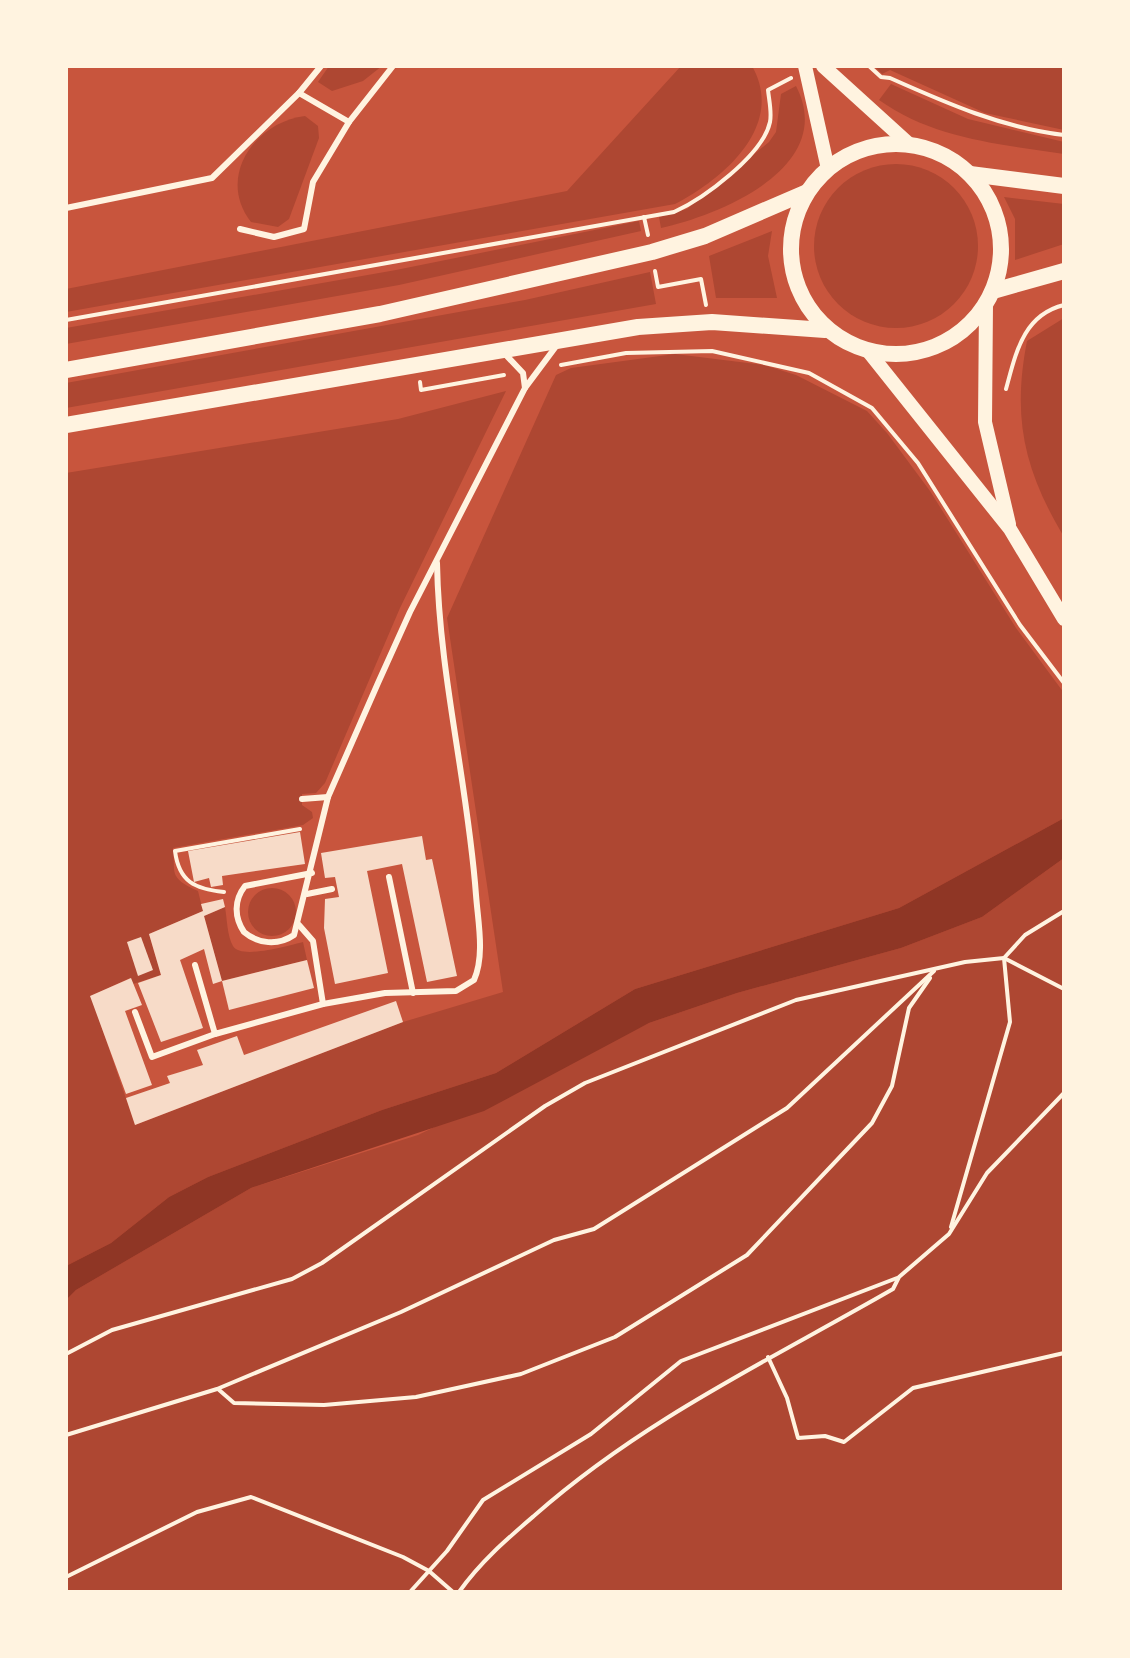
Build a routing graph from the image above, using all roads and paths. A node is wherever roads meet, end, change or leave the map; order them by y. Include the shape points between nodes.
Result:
1 (321, 66) edge
2 (393, 66) edge
3 (823, 66) edge
4 (869, 66) edge
5 (799, 72) edge
6 (299, 93) junction
7 (349, 122) junction
8 (1064, 135) edge
9 (910, 145) junction
10 (828, 169) junction
11 (970, 174) junction
12 (1064, 186) edge
13 (807, 192) junction
14 (66, 208) edge
15 (644, 217) junction
16 (240, 229) dead end
17 (647, 230) dead end
18 (655, 271) dead end
19 (1064, 271) edge
20 (990, 297) junction
21 (705, 299) dead end
22 (1064, 305) edge
23 (66, 320) edge
24 (825, 330) junction
25 (566, 338) junction
26 (488, 351) junction
27 (868, 351) junction
28 (555, 366) dead end
29 (66, 370) edge
30 (525, 388) junction
31 (1005, 392) dead end
32 (66, 425) edge
33 (939, 471) dead end
34 (928, 479) junction
35 (1010, 529) junction
36 (437, 560) junction
37 (1064, 619) edge
38 (1064, 683) edge
39 (328, 797) junction
40 (302, 799) dead end
41 (296, 829) dead end
42 (178, 868) junction
43 (171, 869) dead end
44 (312, 873) junction
45 (389, 877) dead end
46 (332, 889) dead end
47 (307, 894) junction
48 (238, 895) junction
49 (1064, 911) edge
50 (299, 925) junction
51 (1004, 958) junction
52 (195, 965) dead end
53 (936, 969) junction
54 (1064, 989) edge
55 (413, 993) junction
56 (323, 1004) junction
57 (135, 1012) dead end
58 (215, 1034) junction
59 (1064, 1093) edge
60 (949, 1234) junction
61 (899, 1277) junction
62 (1064, 1353) edge
63 (66, 1354) edge
64 (768, 1357) junction
65 (217, 1389) junction
66 (66, 1435) edge
67 (429, 1571) junction
68 (66, 1577) edge
69 (410, 1592) edge
70 (456, 1592) edge

1 - 6 lane
2 - 7 lane
3 - 9 street
4 - 8 path via 881,77 970,112
5 - 10 street
5 - 15 path via 768,90 770,123 738,168 693,204
6 - 7 lane
6 - 14 lane via 212,178
7 - 16 lane via 313,182 304,229 274,237
9 - 10 main road via 859,151
9 - 11 main road via 942,155
10 - 13 main road
11 - 12 main road
11 - 20 main road via 989,200 1000,229 1001,260
13 - 24 main road via 795,218 792,262 806,304
13 - 29 main road via 705,236 652,252 380,314
15 - 17 path
15 - 23 path
18 - 21 path via 658,287 701,279
19 - 20 main road
20 - 27 main road via 969,325 947,342 921,352
20 - 35 street via 985,422
22 - 31 path via 1049,309 1020,339
24 - 25 main road via 712,322
24 - 27 main road
25 - 26 main road
25 - 30 lane via 541,362
26 - 30 lane via 508,354 517,363
26 - 32 main road
27 - 35 street
28 - 34 path via 626,353 700,350 809,373 872,408
30 - 36 lane
33 - 34 path
34 - 38 path via 1020,625
35 - 37 street
36 - 39 lane
36 - 55 lane via 438,614 476,888 479,956 478,971 456,991
39 - 40 lane
39 - 44 lane
41 - 42 path via 175,851
42 - 43 path
42 - 48 path via 190,885
44 - 47 lane
44 - 48 lane via 250,884
45 - 55 lane
46 - 47 lane
47 - 50 lane
48 - 50 lane via 239,924 254,939 285,941
49 - 51 path via 1025,935
50 - 56 lane via 313,941
51 - 53 path
51 - 54 path
51 - 60 path via 1010,1022
52 - 58 lane
53 - 63 path via 796,1000 585,1083 292,1279 112,1330
53 - 65 path via 787,1108 594,1229 554,1240
53 - 65 path via 909,1008 892,1086 872,1123 747,1255 615,1337 521,1374 416,1397 324,1405 234,1403
55 - 56 lane
56 - 58 lane
57 - 58 lane via 152,1057
59 - 60 path via 987,1173
60 - 61 path
61 - 64 path via 893,1289 813,1331 804,1342
61 - 67 path via 681,1361 591,1434 483,1500
62 - 64 path via 913,1388 844,1442 825,1436 798,1438
64 - 70 path via 679,1407 564,1489 480,1563
65 - 66 path
67 - 68 path via 347,1532 251,1497 197,1512
67 - 69 path
67 - 70 path

